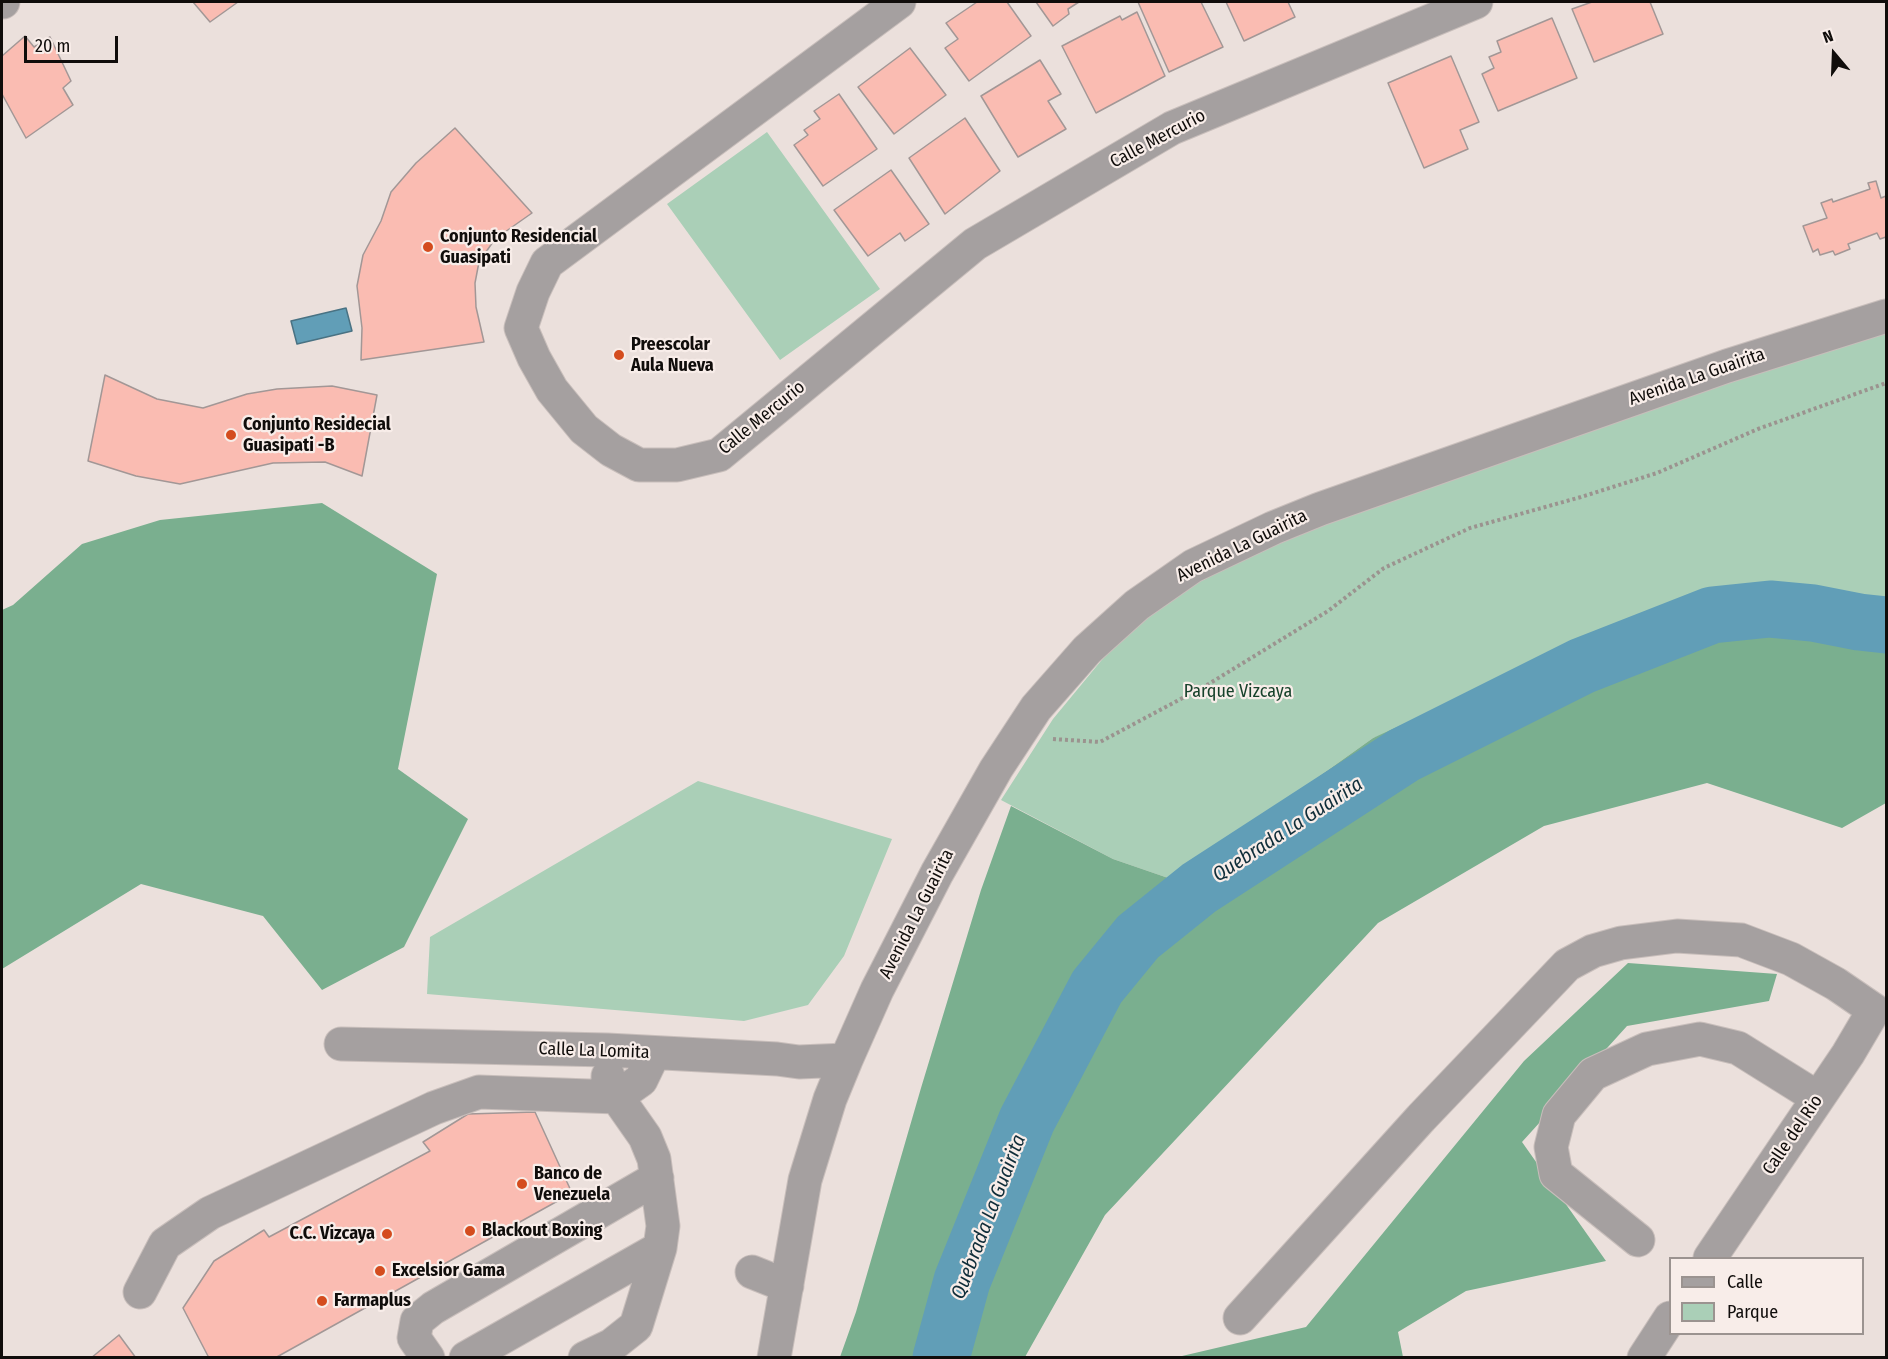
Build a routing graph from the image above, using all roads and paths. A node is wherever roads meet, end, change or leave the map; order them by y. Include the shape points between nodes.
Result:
1 (899, 2) edge
2 (1476, 2) edge
3 (1887, 316) edge
4 (1887, 383) edge
5 (1054, 732) dead end
6 (1880, 1008) edge
7 (341, 1044) dead end
8 (607, 1050) junction
9 (654, 1053) junction
10 (846, 1060) junction
11 (616, 1096) junction
12 (1818, 1098) junction
13 (657, 1178) junction
14 (1638, 1240) dead end
15 (660, 1248) junction
16 (1711, 1257) edge
17 (752, 1272) dead end
18 (787, 1286) junction
19 (140, 1292) dead end
20 (1240, 1318) dead end
21 (1669, 1321) edge
22 (428, 1358) edge
23 (466, 1358) edge
24 (585, 1358) edge
25 (774, 1358) edge
26 (1644, 1358) edge

1 - 2 street, Calle Mercurio via 547,263 521,328 552,390 584,429 612,450 639,465 677,465 719,455 985,238 1172,128
3 - 10 street, Avenida La Guairita via 1727,366 1320,509 1192,566 1162,586 1087,650 1036,708 936,873
4 - 5 path via 1758,429 1657,473 1470,528 1384,568 1328,611 1217,679 1100,742 1047,739
6 - 12 street, Calle del Rio
6 - 20 street via 1791,959 1741,940 1677,936 1593,951 1567,965 1421,1118
7 - 8 street, Calle La Lomita
8 - 9 street, Calle La Lomita
8 - 11 street via 608,1081
9 - 10 street, Calle La Lomita via 799,1062
9 - 11 street via 641,1080
10 - 18 street, Avenida La Guairita via 805,1180
11 - 13 street via 645,1137
11 - 19 street via 479,1092 434,1108 210,1213 165,1244
12 - 14 street via 1738,1048 1700,1039 1647,1049 1593,1074 1559,1115 1551,1147 1556,1174
12 - 16 street, Calle del Rio
13 - 15 street via 663,1226
13 - 22 street via 433,1308 417,1321 414,1338
15 - 23 street
15 - 24 street via 636,1326 612,1345
17 - 18 street
18 - 25 street, Avenida La Guairita
21 - 26 street

